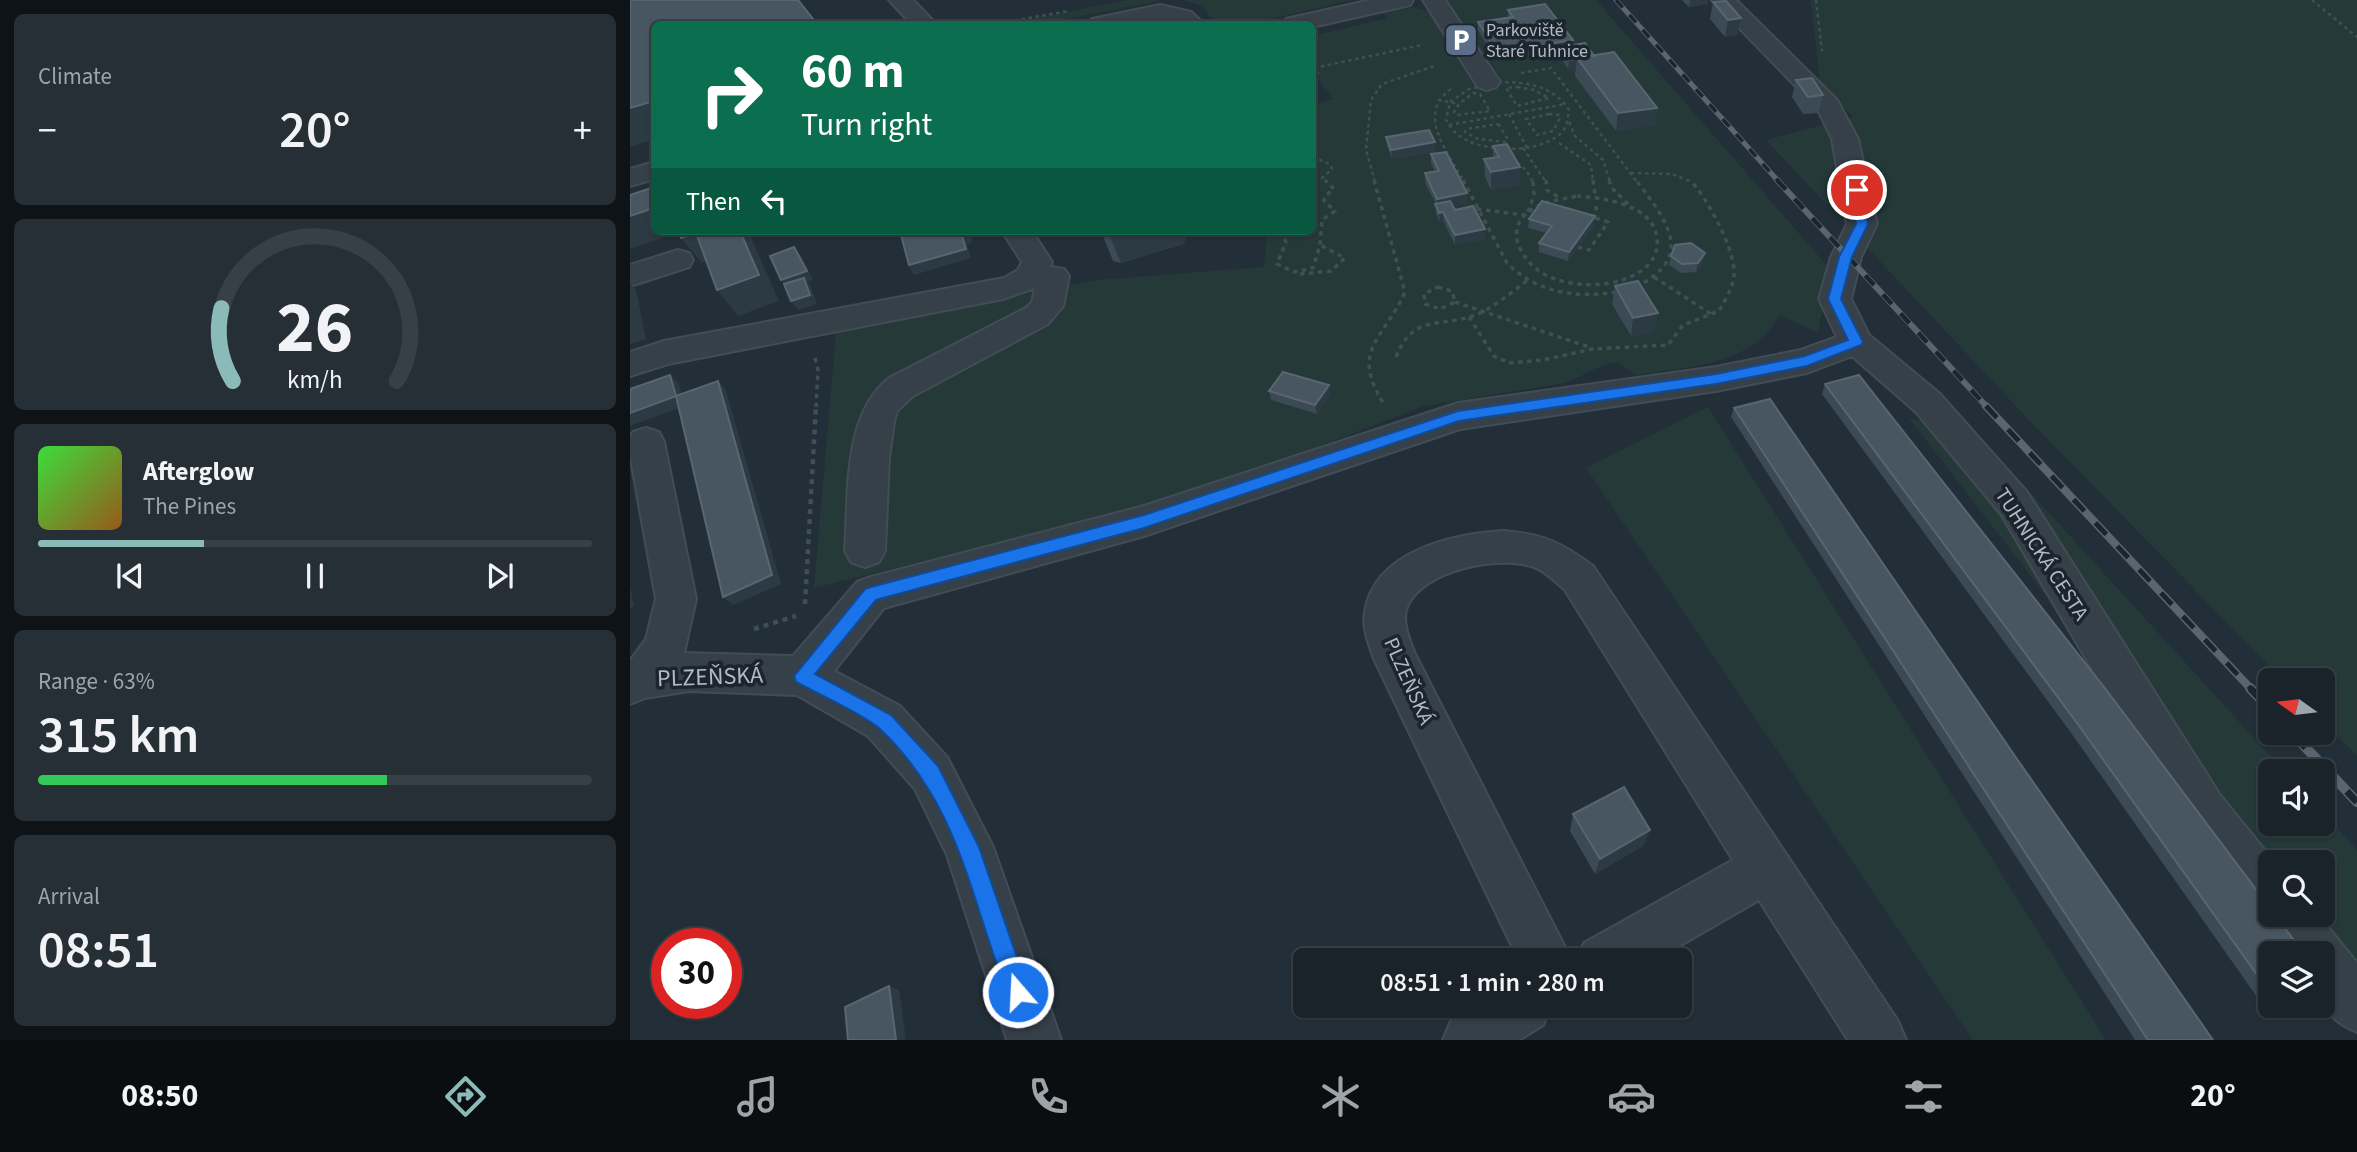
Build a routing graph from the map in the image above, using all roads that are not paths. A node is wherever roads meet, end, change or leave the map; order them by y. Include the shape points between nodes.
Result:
1 (900, 0) edge
2 (1402, 0) edge
3 (1434, 0) edge
4 (1723, 0) edge
5 (921, 21) edge
6 (1116, 21) edge
7 (1188, 21) edge
8 (1308, 21) edge
9 (1492, 83) road end
10 (651, 171) edge
11 (630, 178) edge
12 (1020, 235) edge
13 (678, 260) edge
14 (630, 276) edge
15 (1053, 278) junction
16 (1856, 342) junction
17 (630, 364) edge
18 (646, 442) dead end
19 (865, 551) dead end
20 (803, 676) junction
21 (636, 681) edge
22 (1767, 868) junction
23 (2258, 881) edge
24 (2295, 927) edge
25 (2306, 941) edge
26 (1540, 948) edge
27 (1624, 948) edge
28 (2335, 978) edge
29 (2357, 1005) edge
30 (1505, 1018) edge
31 (1034, 1040) edge
32 (1470, 1040) edge
33 (1879, 1040) edge

1 - 5 street
2 - 8 street
3 - 9 street via 1455,46
4 - 16 street, TUHNICKÁ CESTA via 1828,105 1845,139 1862,224 1846,257 1835,299
6 - 7 street via 1164,12
10 - 11 street
12 - 15 street via 1037,262 1035,271
13 - 14 street
15 - 17 street via 664,353
15 - 19 street via 1047,306 1037,316 887,398 878,413 873,442
16 - 20 street via 1807,361 1716,379 1458,416 1144,522 871,594
16 - 23 street, TUHNICKÁ CESTA via 1928,403 2014,503 2203,812
18 - 21 street via 676,599 666,646
20 - 21 street, PLZEŇSKÁ via 689,672
20 - 31 street, PLZEŇSKÁ via 884,722 931,773 969,847
22 - 26 street, PLZEŇSKÁ via 1579,578 1545,553 1512,548 1474,548 1432,562 1411,574 1390,597 1384,626 1395,659
22 - 27 street
22 - 33 street, PLZEŇSKÁ
24 - 25 street
28 - 29 street
30 - 32 street

